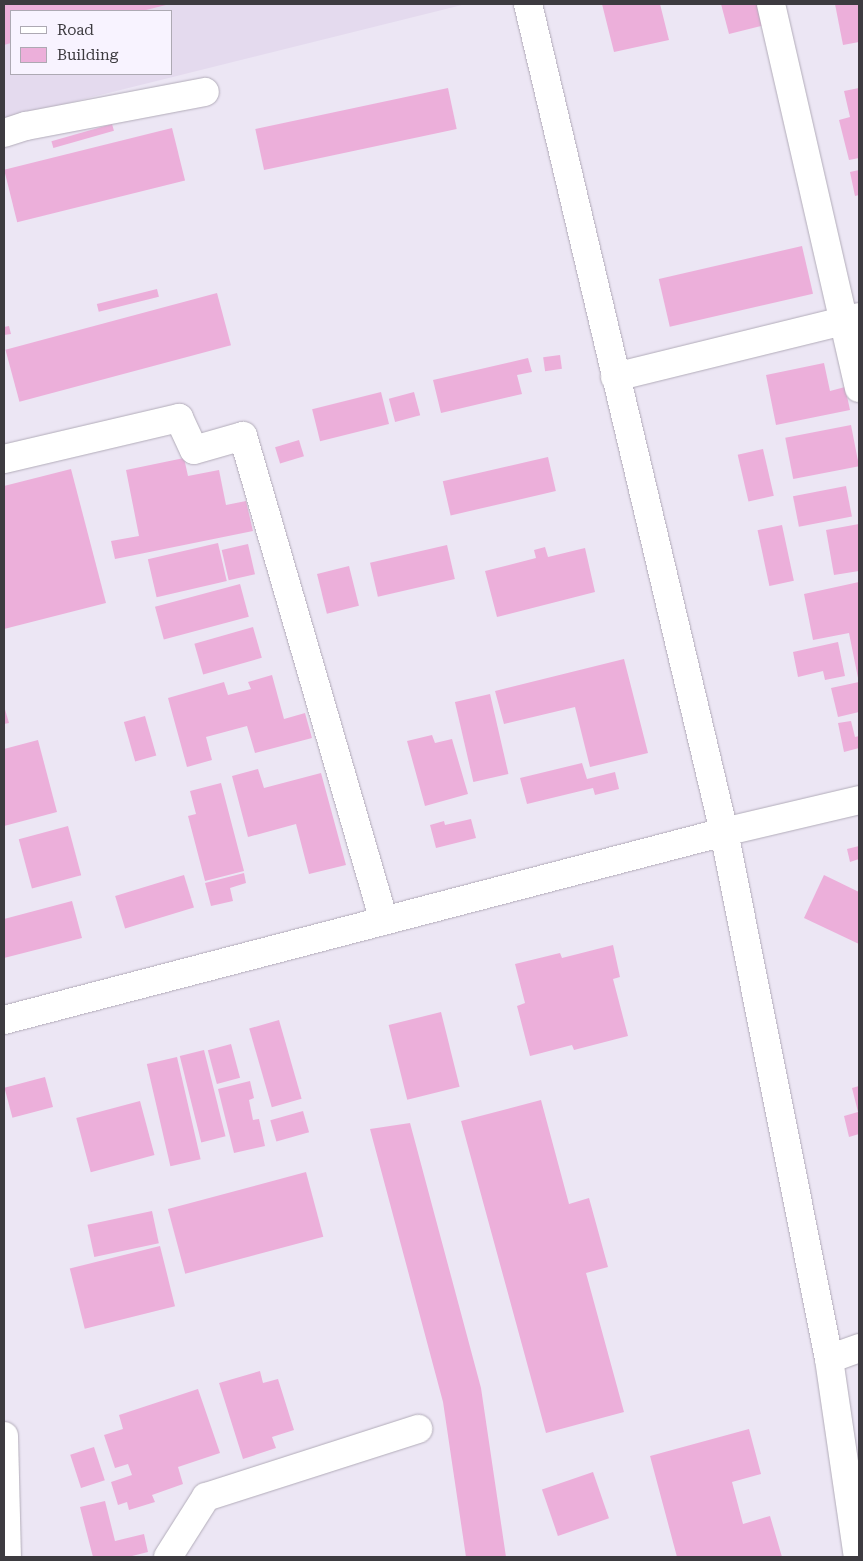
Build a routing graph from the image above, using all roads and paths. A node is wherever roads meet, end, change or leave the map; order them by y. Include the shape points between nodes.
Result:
1 (528, 4) edge
2 (771, 4) edge
3 (205, 92) dead end
4 (4, 133) edge
5 (851, 318) edge
6 (615, 377) junction
7 (859, 388) edge
8 (4, 459) edge
9 (859, 800) edge
10 (724, 832) junction
11 (384, 921) junction
12 (4, 1020) edge
13 (859, 1348) edge
14 (829, 1359) junction
15 (418, 1429) dead end
16 (4, 1436) edge
17 (7, 1557) edge
18 (168, 1557) edge
19 (858, 1557) edge

1 - 6 street
2 - 5 street
3 - 4 street
5 - 6 street
5 - 7 street
6 - 10 street
8 - 11 street via 179,418 194,450 243,436
9 - 10 street
10 - 11 street
10 - 14 street
11 - 12 street
13 - 14 street
14 - 19 street
15 - 18 street via 206,1497
16 - 17 street

